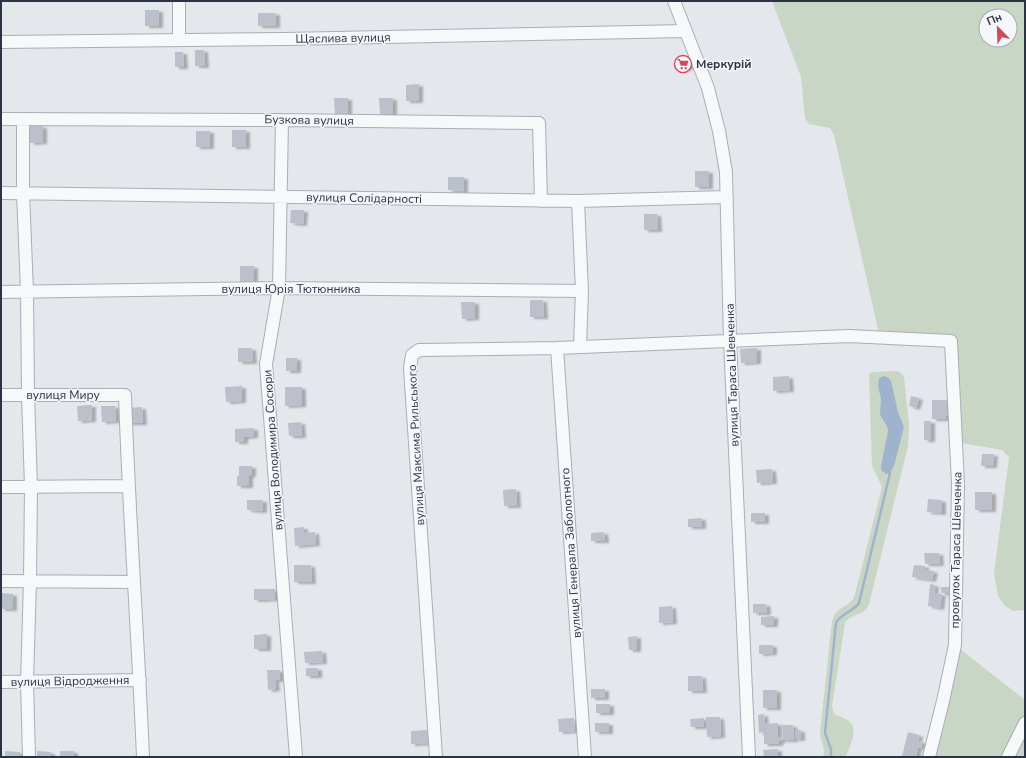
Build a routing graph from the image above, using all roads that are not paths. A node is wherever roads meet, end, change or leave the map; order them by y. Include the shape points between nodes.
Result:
1 (179, 1) edge
2 (674, 1) edge
3 (686, 31) junction
4 (179, 40) junction
5 (1, 42) edge
6 (1, 119) edge
7 (23, 119) junction
8 (282, 120) junction
9 (1, 193) edge
10 (23, 193) junction
11 (281, 197) junction
12 (727, 197) junction
13 (542, 201) junction
14 (578, 202) junction
15 (279, 288) junction
16 (27, 291) junction
17 (582, 291) junction
18 (1, 292) edge
19 (730, 341) junction
20 (951, 341) joint
21 (580, 347) junction
22 (557, 348) junction
23 (1, 395) edge
24 (28, 395) junction
25 (128, 486) junction
26 (1, 487) edge
27 (31, 487) junction
28 (1, 581) edge
29 (30, 581) junction
30 (134, 582) junction
31 (140, 680) junction
32 (1, 682) edge
33 (27, 682) junction
34 (1025, 724) edge
35 (30, 757) edge
36 (143, 757) edge
37 (296, 757) edge
38 (436, 757) edge
39 (585, 757) edge
40 (749, 757) edge
41 (929, 757) edge
42 (1008, 757) edge

1 - 4 street
2 - 3 street, вулиця Тараса Шевченка
3 - 4 street, Щаслива вулиця
3 - 12 street, вулиця Тараса Шевченка via 715,113 724,159
4 - 5 street, Щаслива вулиця
6 - 7 street, Бузкова вулиця
7 - 8 street, Бузкова вулиця
7 - 10 street
8 - 11 street, вулиця Володимира Сосюри
8 - 13 street, Бузкова вулиця via 539,123
9 - 10 street, вулиця Солідарності
10 - 11 street, вулиця Солідарності
10 - 16 street
11 - 13 street, вулиця Солідарності
11 - 15 street, вулиця Володимира Сосюри
12 - 14 street, вулиця Солідарності
12 - 19 street, вулиця Тараса Шевченка
13 - 14 street, вулиця Солідарності
14 - 17 street
15 - 16 street, вулиця Юрія Тютюнника
15 - 17 street, вулиця Юрія Тютюнника
15 - 37 street, вулиця Володимира Сосюри via 266,364
16 - 18 street, вулиця Юрія Тютюнника
16 - 24 street
17 - 21 street
19 - 20 street, вулиця Максима Рильського via 849,336
19 - 21 street, вулиця Максима Рильського
19 - 40 street, вулиця Тараса Шевченка
20 - 41 street, провулок Тараса Шевченка via 958,484 955,645
21 - 22 street, вулиця Максима Рильського
22 - 38 street, вулиця Максима Рильського via 419,350 412,356 410,368
22 - 39 street, вулиця Генерала Заболотного
23 - 24 street, вулиця Миру
24 - 25 street, вулиця Миру via 125,395
24 - 27 street
25 - 27 street
25 - 30 street
26 - 27 street
27 - 29 street
28 - 29 street
29 - 30 street
29 - 33 street
30 - 31 street
31 - 33 street, вулиця Відродження
31 - 36 street
32 - 33 street, вулиця Відродження
33 - 35 street
34 - 42 street

